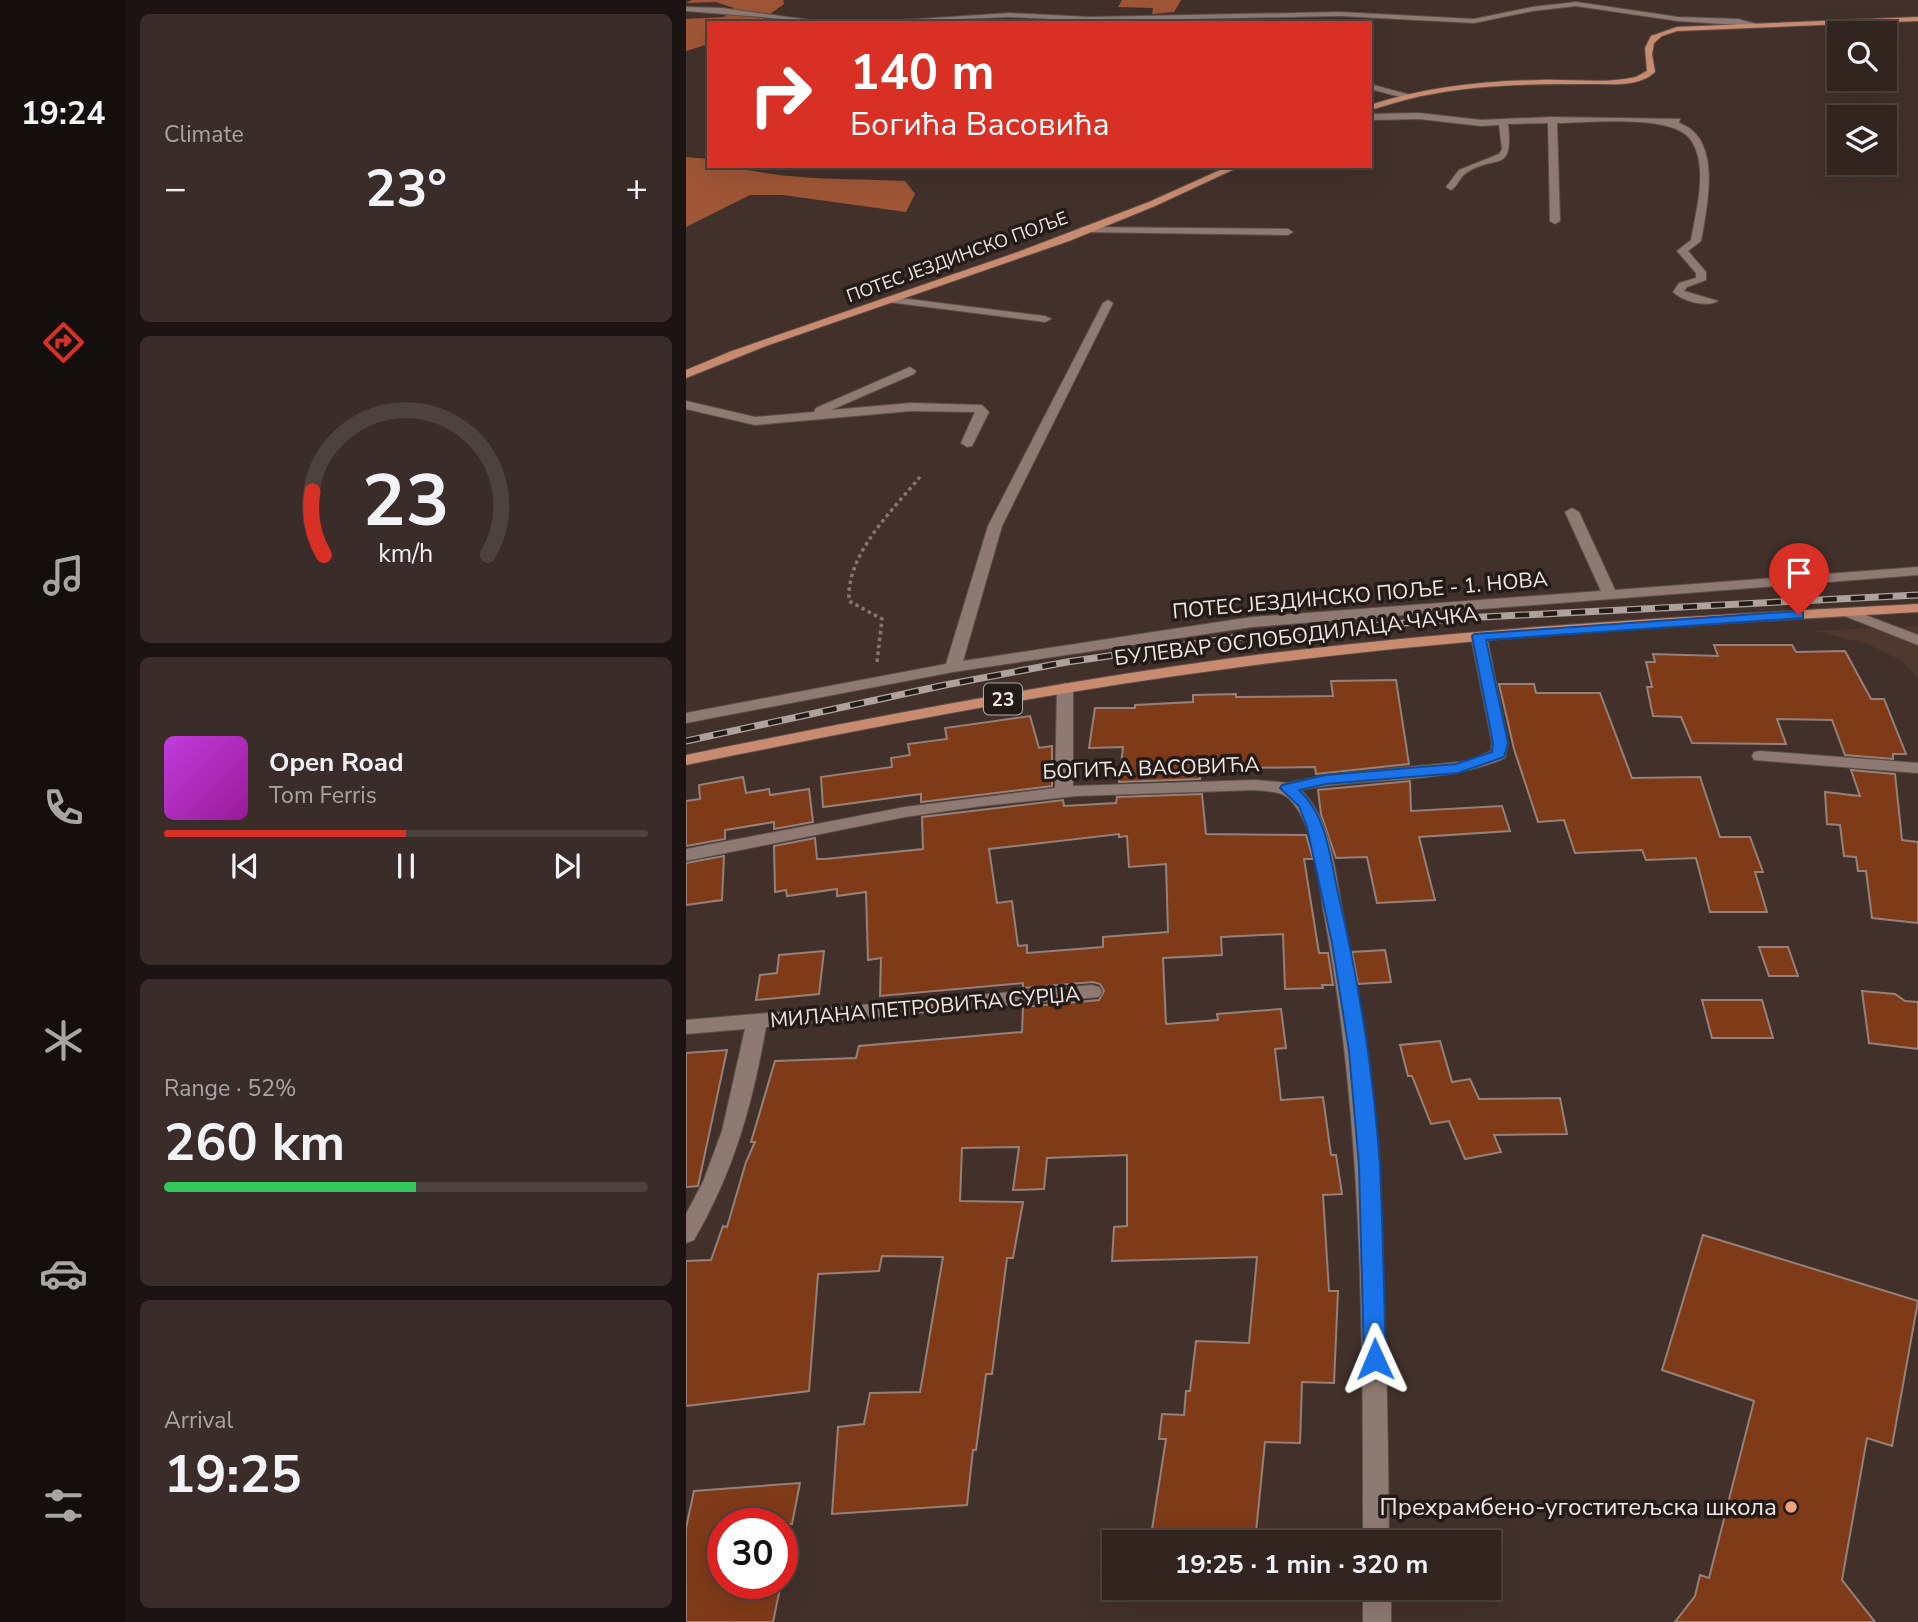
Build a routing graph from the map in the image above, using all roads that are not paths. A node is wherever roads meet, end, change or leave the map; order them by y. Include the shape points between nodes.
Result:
1 (1587, 0) edge
2 (686, 9) edge
3 (1629, 11) junction
4 (1918, 19) edge
5 (813, 21) edge
6 (892, 21) edge
7 (1753, 24) junction
8 (1372, 87) edge
9 (1404, 96) junction
10 (1372, 107) edge
11 (1372, 117) edge
12 (1551, 120) junction
13 (1660, 121) junction
14 (1676, 121) dead end
15 (1503, 122) junction
16 (1233, 168) edge
17 (1451, 187) dead end
18 (1555, 221) dead end
19 (1084, 230) junction
20 (1289, 232) dead end
21 (892, 300) junction
22 (1713, 301) dead end
23 (1108, 303) dead end
24 (1045, 319) dead end
25 (910, 371) dead end
26 (686, 374) edge
27 (686, 405) edge
28 (804, 418) junction
29 (967, 443) dead end
30 (1572, 512) dead end
31 (1918, 570) edge
32 (1609, 595) junction
33 (1918, 608) edge
34 (1847, 612) junction
35 (1479, 636) junction
36 (1918, 640) edge
37 (953, 667) junction
38 (1065, 688) junction
39 (686, 718) edge
40 (1760, 756) dead end
41 (686, 760) edge
42 (1918, 768) edge
43 (1288, 788) junction
44 (1064, 792) junction
45 (686, 855) edge
46 (1092, 992) dead end
47 (757, 1021) junction
48 (686, 1027) edge
49 (686, 1234) edge
50 (1376, 1530) edge
51 (1377, 1600) edge
52 (1377, 1622) edge

1 - 3 street
2 - 5 street
3 - 6 street via 1566,5 1474,21 1339,14 1090,19 993,15
3 - 7 street
4 - 7 main road
7 - 9 main road via 1687,28 1657,35 1646,49 1651,72 1636,79 1480,84
8 - 9 street
9 - 10 main road
11 - 15 street
12 - 13 street
12 - 15 street
12 - 18 street
13 - 14 street
13 - 22 street via 1692,132 1703,158 1704,206 1696,241 1682,251 1701,272 1701,280 1683,285 1678,292
15 - 17 street via 1506,149 1502,156 1462,172
16 - 19 main road, ПОТЕС ЈЕЗДИНСКО ПОЉЕ
19 - 20 street
19 - 21 main road, ПОТЕС ЈЕЗДИНСКО ПОЉЕ
21 - 24 street
21 - 26 main road, ПОТЕС ЈЕЗДИНСКО ПОЉЕ via 760,343
23 - 37 street via 995,526
25 - 28 street
27 - 28 street via 755,421
28 - 29 street via 911,407 978,408 983,412
30 - 32 street
31 - 32 street, ПОТЕС ЈЕЗДИНСКО ПОЉЕ - 1. НОВА
32 - 37 street, ПОТЕС ЈЕЗДИНСКО ПОЉЕ - 1. НОВА via 1252,622
33 - 34 main road, БУЛЕВАР ОСЛОБОДИЛАЦА ЧАЧКА / 23
34 - 35 main road, БУЛЕВАР ОСЛОБОДИЛАЦА ЧАЧКА / 23
34 - 36 street
35 - 38 main road, БУЛЕВАР ОСЛОБОДИЛАЦА ЧАЧКА / 23 via 1222,664
35 - 43 street, БОГИЋА ВАСОВИЋА via 1499,754 1458,768 1326,779
37 - 39 street, ПОТЕС ЈЕЗДИНСКО ПОЉЕ - 1. НОВА
38 - 41 main road, БУЛЕВАР ОСЛОБОДИЛАЦА ЧАЧКА / 23
38 - 44 street
40 - 42 street
43 - 44 street, БОГИЋА ВАСОВИЋА via 1225,785
43 - 50 street via 1306,804 1315,827 1359,1051 1370,1166
44 - 45 street, БОГИЋА ВАСОВИЋА via 905,812
46 - 47 street, МИЛАНА ПЕТРОВИЋА СУРЏА
47 - 48 street, МИЛАНА ПЕТРОВИЋА СУРЏА
47 - 49 street, МИЛАНА ПЕТРОВИЋА СУРЏА via 730,1145
51 - 52 street

